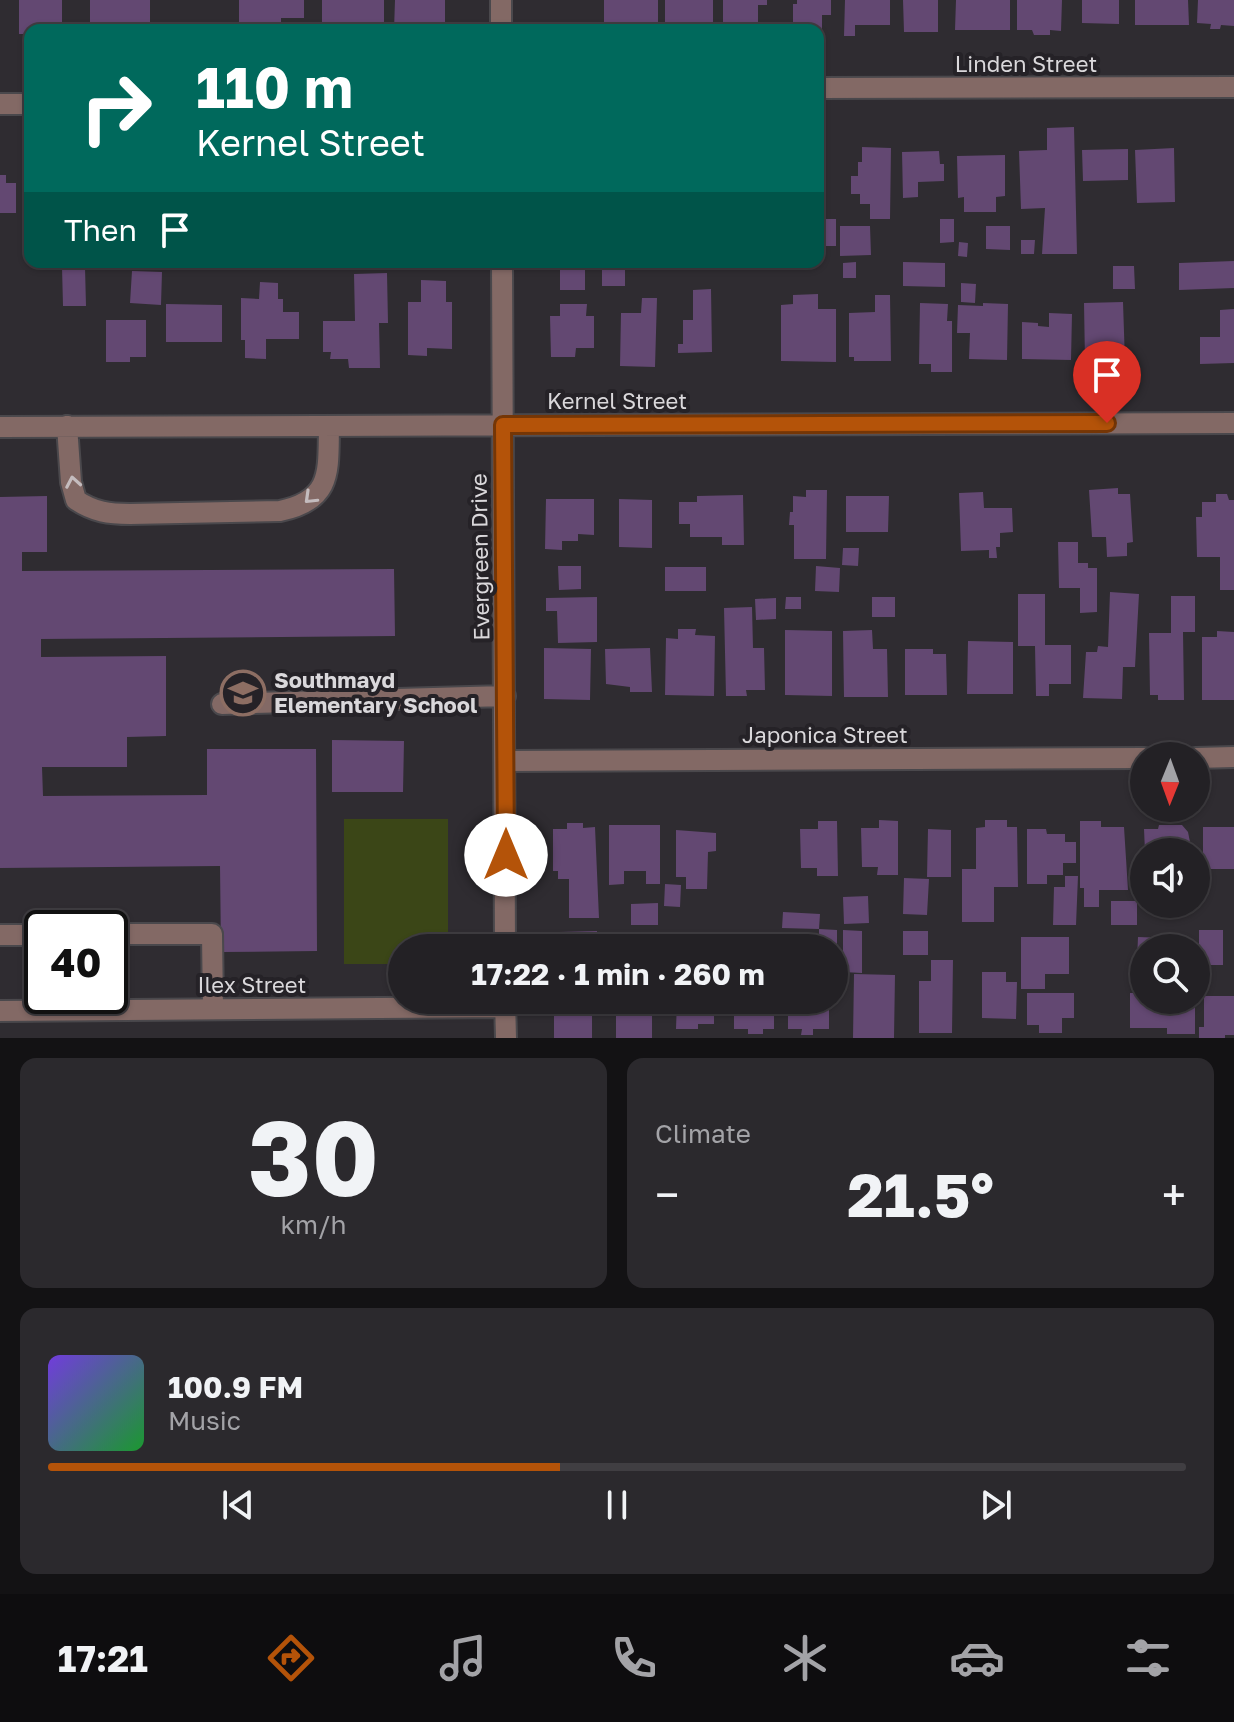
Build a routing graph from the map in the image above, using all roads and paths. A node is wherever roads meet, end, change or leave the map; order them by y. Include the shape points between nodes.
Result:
1 (501, 0) edge
2 (501, 24) edge
3 (1234, 87) edge
4 (824, 88) edge
5 (0, 104) edge
6 (24, 104) edge
7 (502, 268) edge
8 (1234, 423) edge
9 (503, 425) junction
10 (67, 426) junction
11 (329, 426) junction
12 (0, 427) edge
13 (505, 696) junction
14 (222, 704) dead end
15 (1234, 757) edge
16 (1130, 758) edge
17 (1210, 758) edge
18 (506, 761) junction
19 (128, 934) edge
20 (505, 934) edge
21 (0, 935) edge
22 (24, 935) edge
23 (388, 1005) edge
24 (213, 1009) junction
25 (0, 1011) edge
26 (505, 1014) edge
27 (506, 1038) edge

1 - 2 street
3 - 4 street, Linden Street
5 - 6 street
7 - 9 street, Evergreen Drive
8 - 9 street, Kernel Street
9 - 11 street, Kernel Street
9 - 13 street, Evergreen Drive
10 - 11 street, Kernel Street
11 -> 10 street via 325,478 316,496 301,507 130,514 105,513 76,500
10 - 12 street, Kernel Street
13 - 14 street
13 - 18 street, Evergreen Drive
15 - 17 street
16 - 18 street, Japonica Street
18 - 20 street, Evergreen Drive
19 - 24 street via 212,934
21 - 22 street
23 - 24 street, Ilex Street
24 - 25 street, Ilex Street
26 - 27 street

